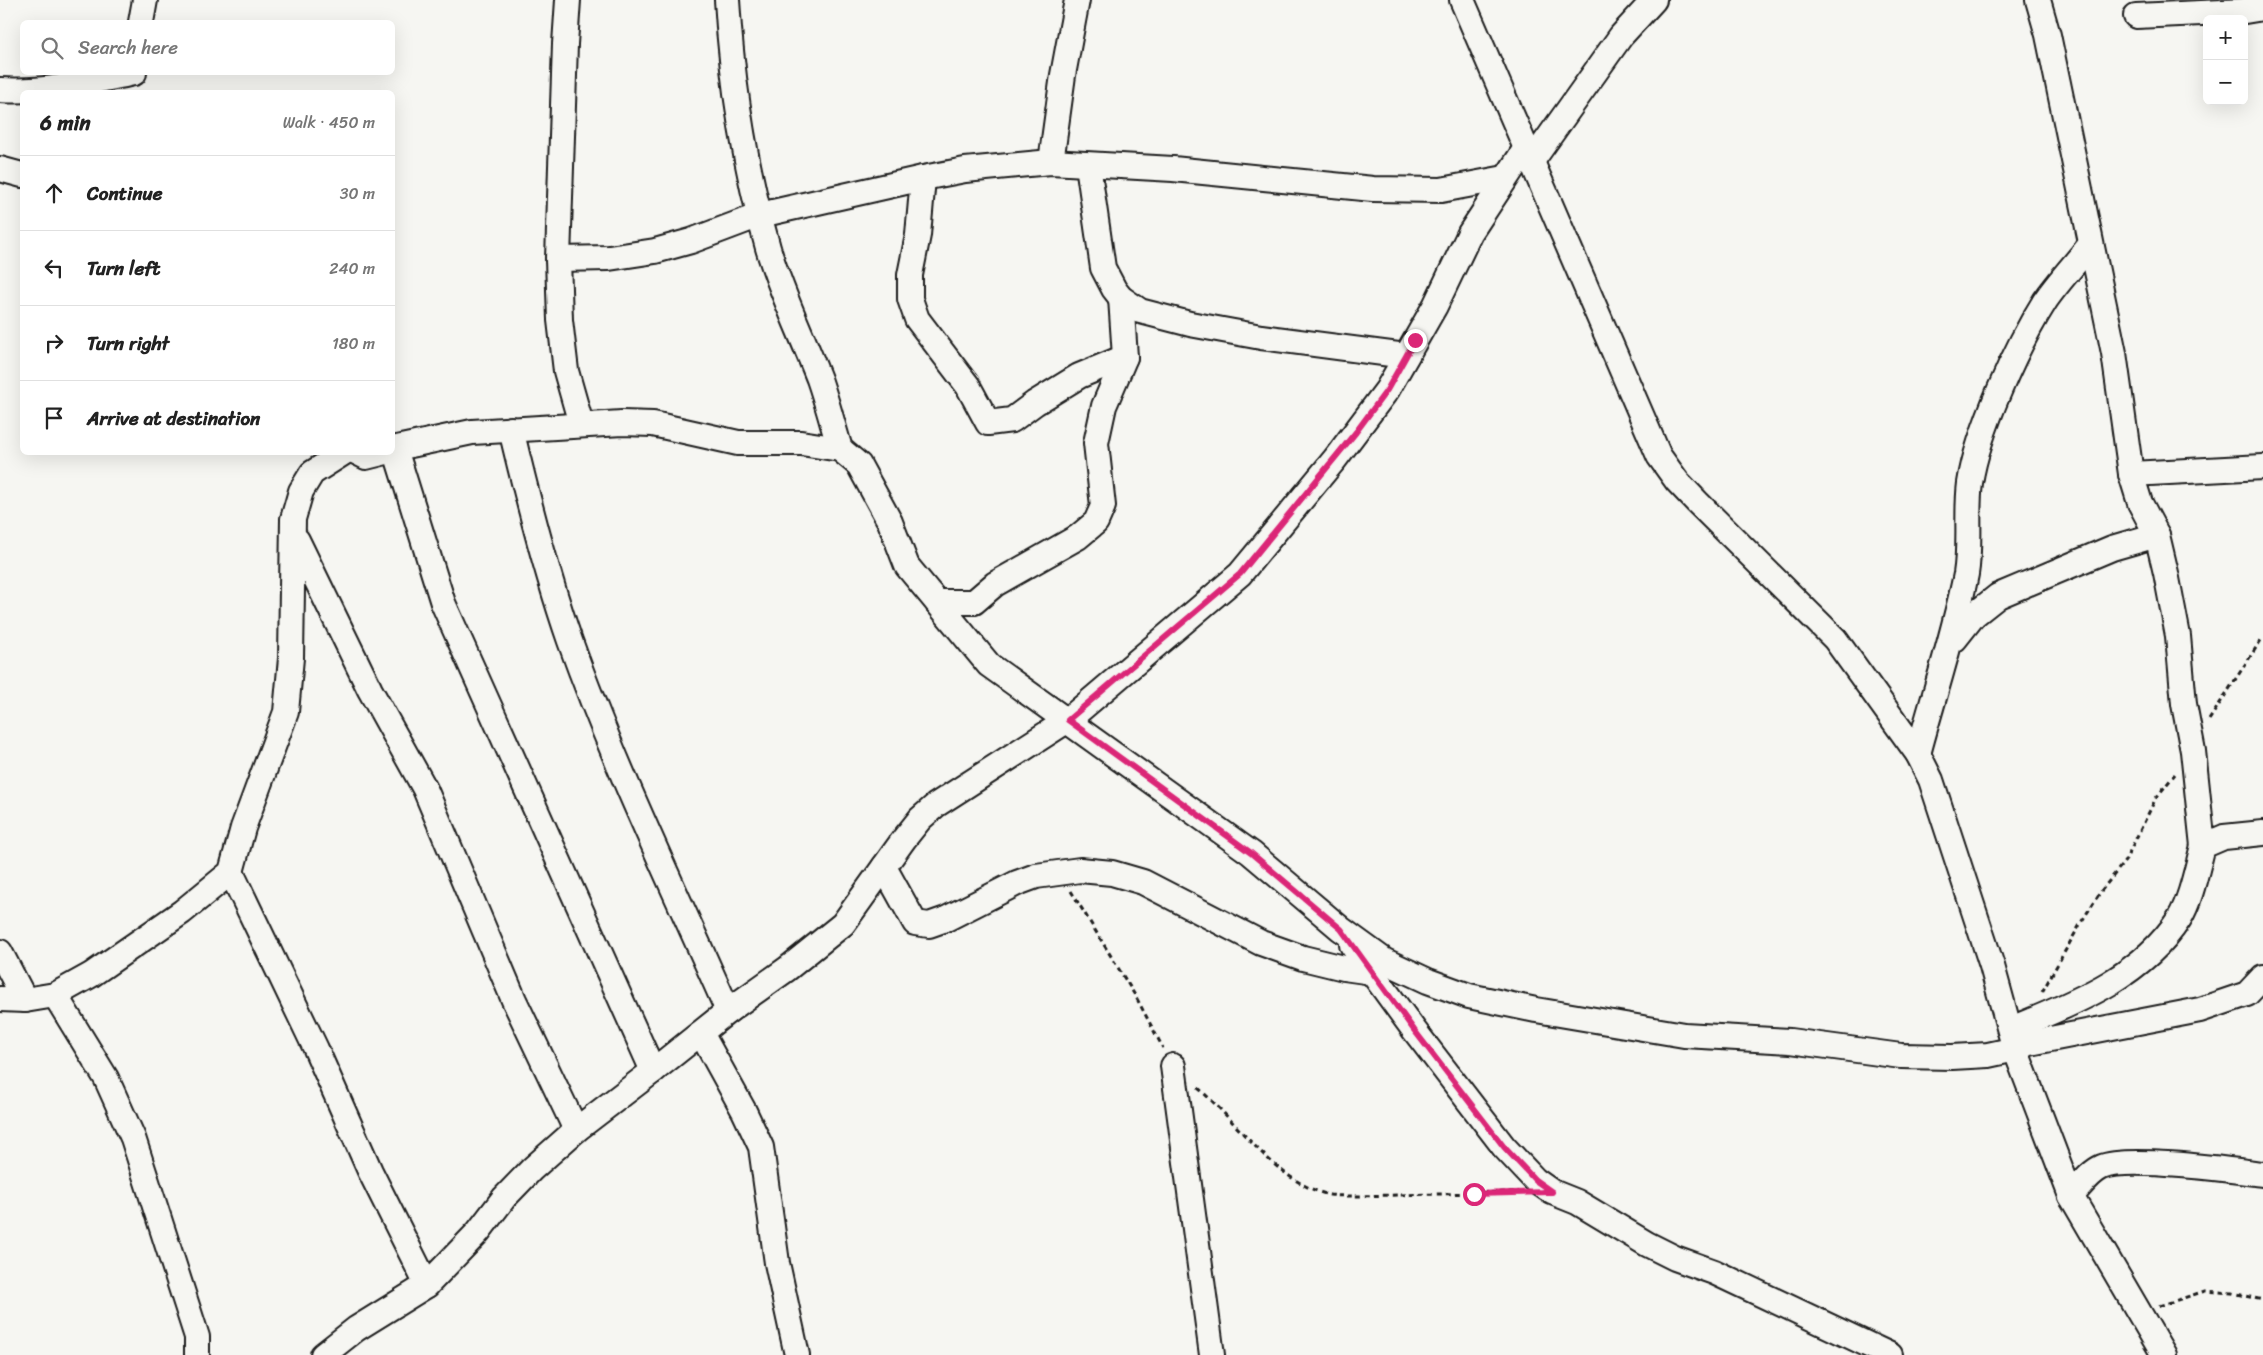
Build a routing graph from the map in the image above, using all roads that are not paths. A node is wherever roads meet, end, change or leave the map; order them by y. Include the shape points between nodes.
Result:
1 (144, 0) edge
2 (568, 0) edge
3 (727, 0) edge
4 (1077, 0) edge
5 (1462, 0) edge
6 (1654, 0) edge
7 (2038, 0) edge
8 (2263, 8) edge
9 (2136, 16) dead end
10 (141, 20) edge
11 (125, 75) edge
12 (134, 75) edge
13 (0, 90) edge
14 (20, 90) edge
15 (20, 90) edge
16 (35, 90) edge
17 (35, 90) edge
18 (132, 90) edge
19 (1529, 155) junction
20 (1051, 162) junction
21 (1088, 165) junction
22 (0, 169) edge
23 (20, 174) edge
24 (923, 178) junction
25 (1505, 178) junction
26 (760, 216) junction
27 (2090, 245) junction
28 (558, 259) junction
29 (1121, 298) junction
30 (1406, 356) junction
31 (1125, 357) junction
32 (581, 424) junction
33 (511, 429) junction
34 (840, 448) junction
35 (395, 449) edge
36 (340, 455) edge
37 (393, 455) edge
38 (2263, 467) edge
39 (2131, 474) junction
40 (294, 534) junction
41 (2157, 535) junction
42 (937, 602) junction
43 (1948, 649) junction
44 (1068, 720) junction
45 (1918, 754) junction
46 (2263, 833) edge
47 (2203, 846) junction
48 (884, 866) junction
49 (231, 872) junction
50 (1341, 929) junction
51 (0, 952) edge
52 (1372, 972) junction
53 (2263, 977) edge
54 (55, 995) junction
55 (0, 999) edge
56 (24, 1000) junction
57 (728, 1010) junction
58 (2023, 1024) road end
59 (700, 1033) junction
60 (2015, 1048) junction
61 (1173, 1066) road end
62 (653, 1072) junction
63 (576, 1130) junction
64 (2263, 1174) edge
65 (2070, 1196) junction
66 (427, 1285) junction
67 (197, 1355) edge
68 (323, 1355) edge
69 (797, 1355) edge
70 (1212, 1355) edge
71 (1890, 1355) edge
72 (2164, 1355) edge

1 - 10 street
2 - 28 street
3 - 26 street via 745,149
4 - 20 street
5 - 19 street
6 - 19 street via 1621,36
7 - 27 street via 2048,35
8 - 9 street
11 - 16 street
12 - 18 street
13 - 15 street
14 - 17 street
19 - 25 street
19 - 45 street via 1659,456 1697,502 1835,639
20 - 21 street
20 - 24 street via 965,170
21 - 25 street via 1173,169 1373,189 1441,190
21 - 29 street via 1103,268
22 - 23 street
24 - 26 street
24 - 31 street via 918,235 910,276 910,300 917,319 968,386 988,423 1012,420 1079,376
25 - 30 street via 1470,232 1435,306
26 - 28 street via 655,251 609,258
26 - 34 street via 790,311 819,381
27 - 39 street via 2114,352
27 - 43 street via 2045,301 2016,356 1975,457 1970,485 1966,572
28 - 32 street via 566,371
29 - 30 street via 1140,311 1190,324
29 - 31 street
30 - 44 street via 1387,390 1335,459 1240,574
31 - 42 street via 1104,406 1096,443 1103,506 1096,522 1078,537 995,584 974,602
32 - 33 street
32 - 34 street via 653,424 738,444 800,443
33 - 35 street via 472,432
33 - 57 street via 542,553 570,642 613,750
34 - 42 street via 859,465 890,522 907,566
36 - 40 street via 312,472 300,491 293,519
37 - 62 street via 443,603
38 - 39 street
39 - 41 street via 2140,504
40 - 49 street via 291,658 286,712 243,828
40 - 63 street via 345,642 425,789 514,1000
41 - 43 street via 2112,548 1998,596 1974,615
41 - 47 street via 2178,636
42 - 44 street via 989,665
43 - 45 street
44 - 48 street via 936,805 920,819
44 - 50 street via 1251,853
45 - 60 street via 1931,780 1992,966
46 - 47 street via 2224,836
47 - 58 street via 2180,917 2137,966 2105,987
48 - 52 street via 915,923 929,925 946,919 1017,883 1057,872 1112,873 1143,882 1261,943 1303,958
48 - 57 street via 843,924
49 - 54 street via 182,912 91,975
49 - 66 street via 370,1171
50 - 52 street
50 - 60 street via 1385,961 1428,981 1469,996 1536,1010 1684,1035 1790,1041 1901,1056 1988,1055
51 - 56 street
52 - 71 street via 1518,1164 1535,1180 1646,1244 1714,1272
53 - 60 street via 2247,994 2200,1010
54 - 56 street
54 - 67 street via 106,1078 133,1138 197,1337
55 - 56 street
57 - 59 street
59 - 62 street
59 - 69 street via 761,1147 771,1228
60 - 65 street
61 - 70 street
62 - 63 street
63 - 66 street via 504,1198 478,1232
64 - 65 street via 2113,1164 2097,1170
65 - 72 street
66 - 68 street via 356,1329

